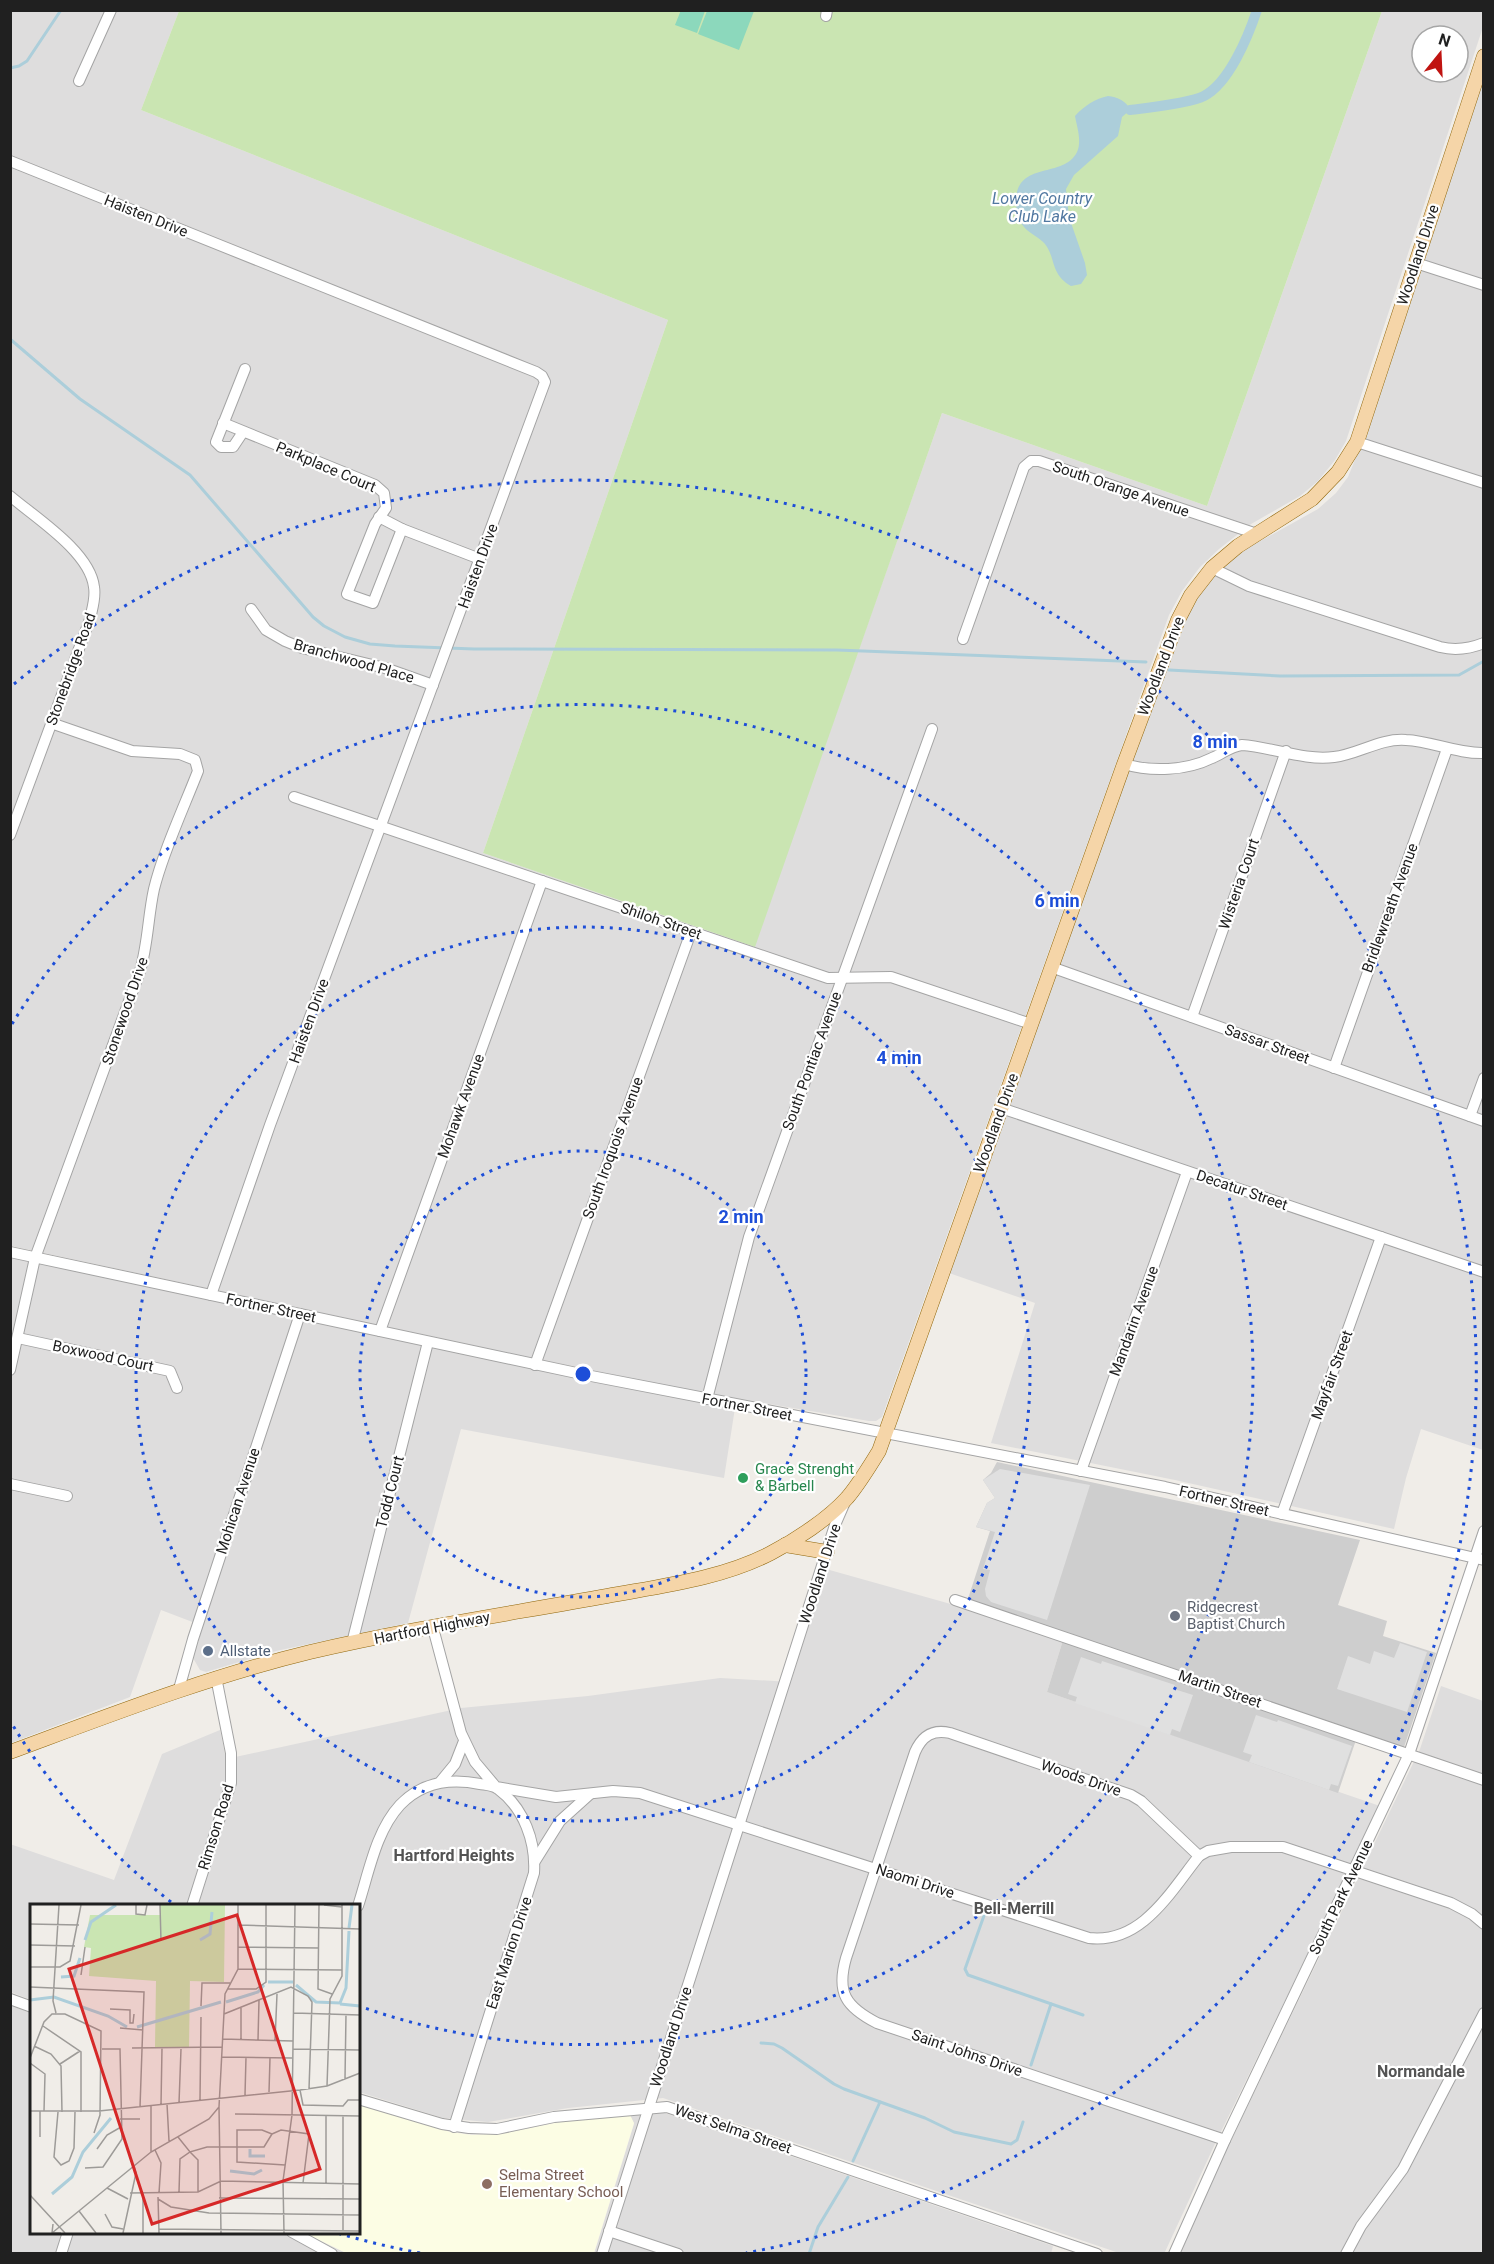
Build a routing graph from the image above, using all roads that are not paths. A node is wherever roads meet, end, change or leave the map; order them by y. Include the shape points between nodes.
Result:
1 (111, 10) edge
2 (1484, 56) edge
3 (79, 81) dead end
4 (1479, 88) edge
5 (10, 161) edge
6 (1416, 263) junction
7 (1484, 285) edge
8 (246, 369) dead end
9 (223, 423) junction
10 (243, 432) junction
11 (1357, 442) junction
12 (1484, 483) edge
13 (10, 496) edge
14 (379, 517) junction
15 (402, 529) junction
16 (1257, 534) junction
17 (480, 559) junction
18 (1212, 568) junction
19 (251, 609) dead end
20 (963, 639) dead end
21 (1484, 643) edge
22 (434, 686) junction
23 (51, 723) junction
24 (932, 729) dead end
25 (1447, 749) junction
26 (1286, 751) junction
27 (1484, 753) edge
28 (1124, 764) junction
29 (294, 797) dead end
30 (381, 826) junction
31 (10, 835) edge
32 (542, 881) junction
33 (691, 932) junction
34 (1051, 967) junction
35 (842, 979) junction
36 (1192, 1017) junction
37 (1031, 1024) junction
38 (1334, 1068) junction
39 (1484, 1078) edge
40 (1001, 1108) junction
41 (1470, 1116) junction
42 (1484, 1121) edge
43 (1187, 1172) junction
44 (1381, 1237) junction
45 (10, 1252) edge
46 (35, 1258) junction
47 (1484, 1272) edge
48 (211, 1295) junction
49 (300, 1314) junction
50 (380, 1331) junction
51 (18, 1338) junction
52 (428, 1342) junction
53 (535, 1365) junction
54 (10, 1370) edge
55 (177, 1388) dead end
56 (707, 1399) junction
57 (885, 1434) junction
58 (1081, 1471) junction
59 (10, 1484) edge
60 (67, 1496) dead end
61 (846, 1499) junction
62 (1282, 1514) junction
63 (1484, 1532) edge
64 (785, 1545) junction
65 (827, 1551) junction
66 (1479, 1559) edge
67 (955, 1600) dead end
68 (433, 1628) junction
69 (352, 1643) junction
70 (216, 1677) junction
71 (179, 1689) junction
72 (464, 1741) junction
73 (10, 1752) edge
74 (1409, 1755) junction
75 (1484, 1780) edge
76 (441, 1781) junction
77 (496, 1787) junction
78 (591, 1794) junction
79 (739, 1824) junction
80 (1199, 1856) junction
81 (535, 1861) junction
82 (876, 1868) junction
83 (1354, 1870) junction
84 (192, 1904) edge
85 (358, 1904) edge
86 (1484, 1924) edge
87 (10, 1999) edge
88 (30, 2006) edge
89 (1484, 2013) edge
90 (360, 2099) edge
91 (648, 2108) junction
92 (454, 2127) junction
93 (1225, 2140) junction
94 (609, 2230) junction
95 (67, 2234) edge
96 (296, 2234) edge
97 (61, 2253) edge
98 (332, 2253) edge
99 (602, 2253) edge
100 (678, 2253) edge
101 (1097, 2253) edge
102 (1174, 2253) edge
103 (1346, 2253) edge

1 - 3 street
2 - 4 main road, Woodland Drive
4 - 6 main road, Woodland Drive
5 - 17 street, Haisten Drive via 540,373 544,389
6 - 7 street
6 - 11 main road, Woodland Drive
8 - 9 street
9 - 10 street, Parkplace Court
9 - 10 street via 216,439 221,447 233,447
10 - 14 street, Parkplace Court via 375,485 386,498 386,508
11 - 12 street
11 - 16 main road, Woodland Drive via 1328,484 1294,512
13 - 23 street, Stonebridge Road via 74,551 88,568 94,587 90,619
14 - 15 street, Parkplace Court
14 - 15 street, Parkplace Court via 348,594 374,603
15 - 17 street, Parkplace Court
16 - 18 main road, Woodland Drive
16 - 20 street, South Orange Avenue via 1031,461 1024,468
17 - 22 street, Haisten Drive
18 - 21 street via 1249,586 1440,647 1452,650
18 - 28 main road, Woodland Drive via 1178,620
19 - 22 street, Branchwood Place via 266,630 285,641 385,668
22 - 30 street, Haisten Drive
23 - 31 street, Stonebridge Road
23 - 46 street, Stonewood Drive via 132,751 180,754 192,758 198,767 157,878 140,972
24 - 35 street, South Pontiac Avenue
25 - 26 street via 1392,740 1332,757
25 - 27 street
25 - 38 street, Bridlewreath Avenue
26 - 28 street via 1242,745 1203,762 1171,769 1139,769
26 - 36 street, Wisteria Court
28 - 34 main road, Woodland Drive
29 - 30 street, Shiloh Street
30 - 32 street, Shiloh Street
30 - 48 street, Haisten Drive
32 - 33 street, Shiloh Street
32 - 50 street, Mohawk Avenue
33 - 35 street, Shiloh Street via 828,978
33 - 53 street, South Iroquois Avenue
34 - 36 street, Sassar Street
34 - 37 main road, Woodland Drive
35 - 37 street, Shiloh Street via 891,977
35 - 56 street, South Pontiac Avenue via 749,1237
36 - 38 street, Sassar Street
37 - 40 main road, Woodland Drive
38 - 41 street, Sassar Street
39 - 41 street
40 - 43 street, Decatur Street
40 - 57 main road, Woodland Drive
41 - 42 street, Sassar Street
43 - 44 street, Decatur Street
43 - 58 street, Mandarin Avenue
44 - 47 street, Decatur Street
44 - 62 street, Mayfair Street
45 - 46 street, Fortner Street
46 - 48 street, Fortner Street
46 - 51 street, Stonewood Drive
48 - 49 street, Fortner Street
49 - 50 street, Fortner Street
49 - 71 street, Mohican Avenue
50 - 52 street, Fortner Street
51 - 54 street, Stonewood Drive
51 - 55 street, Boxwood Court via 170,1371
52 - 53 street, Fortner Street
52 - 69 street, Todd Court
53 - 56 street, Fortner Street
56 - 57 street, Fortner Street
57 - 58 street, Fortner Street
57 - 61 main road, Woodland Drive via 879,1451
58 - 62 street, Fortner Street
59 - 60 street
61 - 64 main road, Hartford Highway
61 - 65 street, Woodland Drive
62 - 66 street, Fortner Street
63 - 66 street, South Park Avenue
64 - 65 main road
64 - 68 main road, Hartford Highway via 750,1563 699,1578
65 - 79 street, Woodland Drive
66 - 74 street, South Park Avenue
67 - 74 street, Martin Street
68 - 69 main road, Hartford Highway
68 - 72 street, East Marion Drive
69 - 70 main road, Hartford Highway
70 - 71 main road, Hartford Highway
70 - 84 street, Rimson Road via 231,1754 231,1783
71 - 73 main road, Hartford Highway
72 - 76 street via 455,1764
72 - 77 street, East Marion Drive
74 - 75 street, Martin Street
74 - 83 street, South Park Avenue
76 - 77 street, Naomi Drive via 460,1780
76 - 85 street via 410,1797 390,1817
77 - 78 street, Naomi Drive via 556,1797
77 - 81 street, East Marion Drive via 523,1819
78 - 79 street, Naomi Drive via 640,1793
78 - 81 street via 560,1821
79 - 82 street, Naomi Drive
79 - 91 street, Woodland Drive
80 - 82 street, Naomi Drive via 1143,1923 1124,1935 1100,1939
80 - 82 street, Woods Drive via 1131,1795 939,1732 918,1744
80 - 83 street via 1231,1847 1274,1845
81 - 92 street, East Marion Drive
82 - 93 street, Saint Johns Drive via 842,1970 842,1991 863,2016
83 - 86 street via 1451,1903
83 - 93 street, South Park Avenue
87 - 88 street
89 - 103 street via 1403,2169
90 - 92 street, West Selma Street
91 - 92 street, West Selma Street via 554,2117 497,2129
91 - 94 street, Woodland Drive
91 - 101 street, West Selma Street via 668,2107
93 - 102 street, South Park Avenue
94 - 99 street, Woodland Drive
94 - 100 street
95 - 97 street
96 - 98 street

